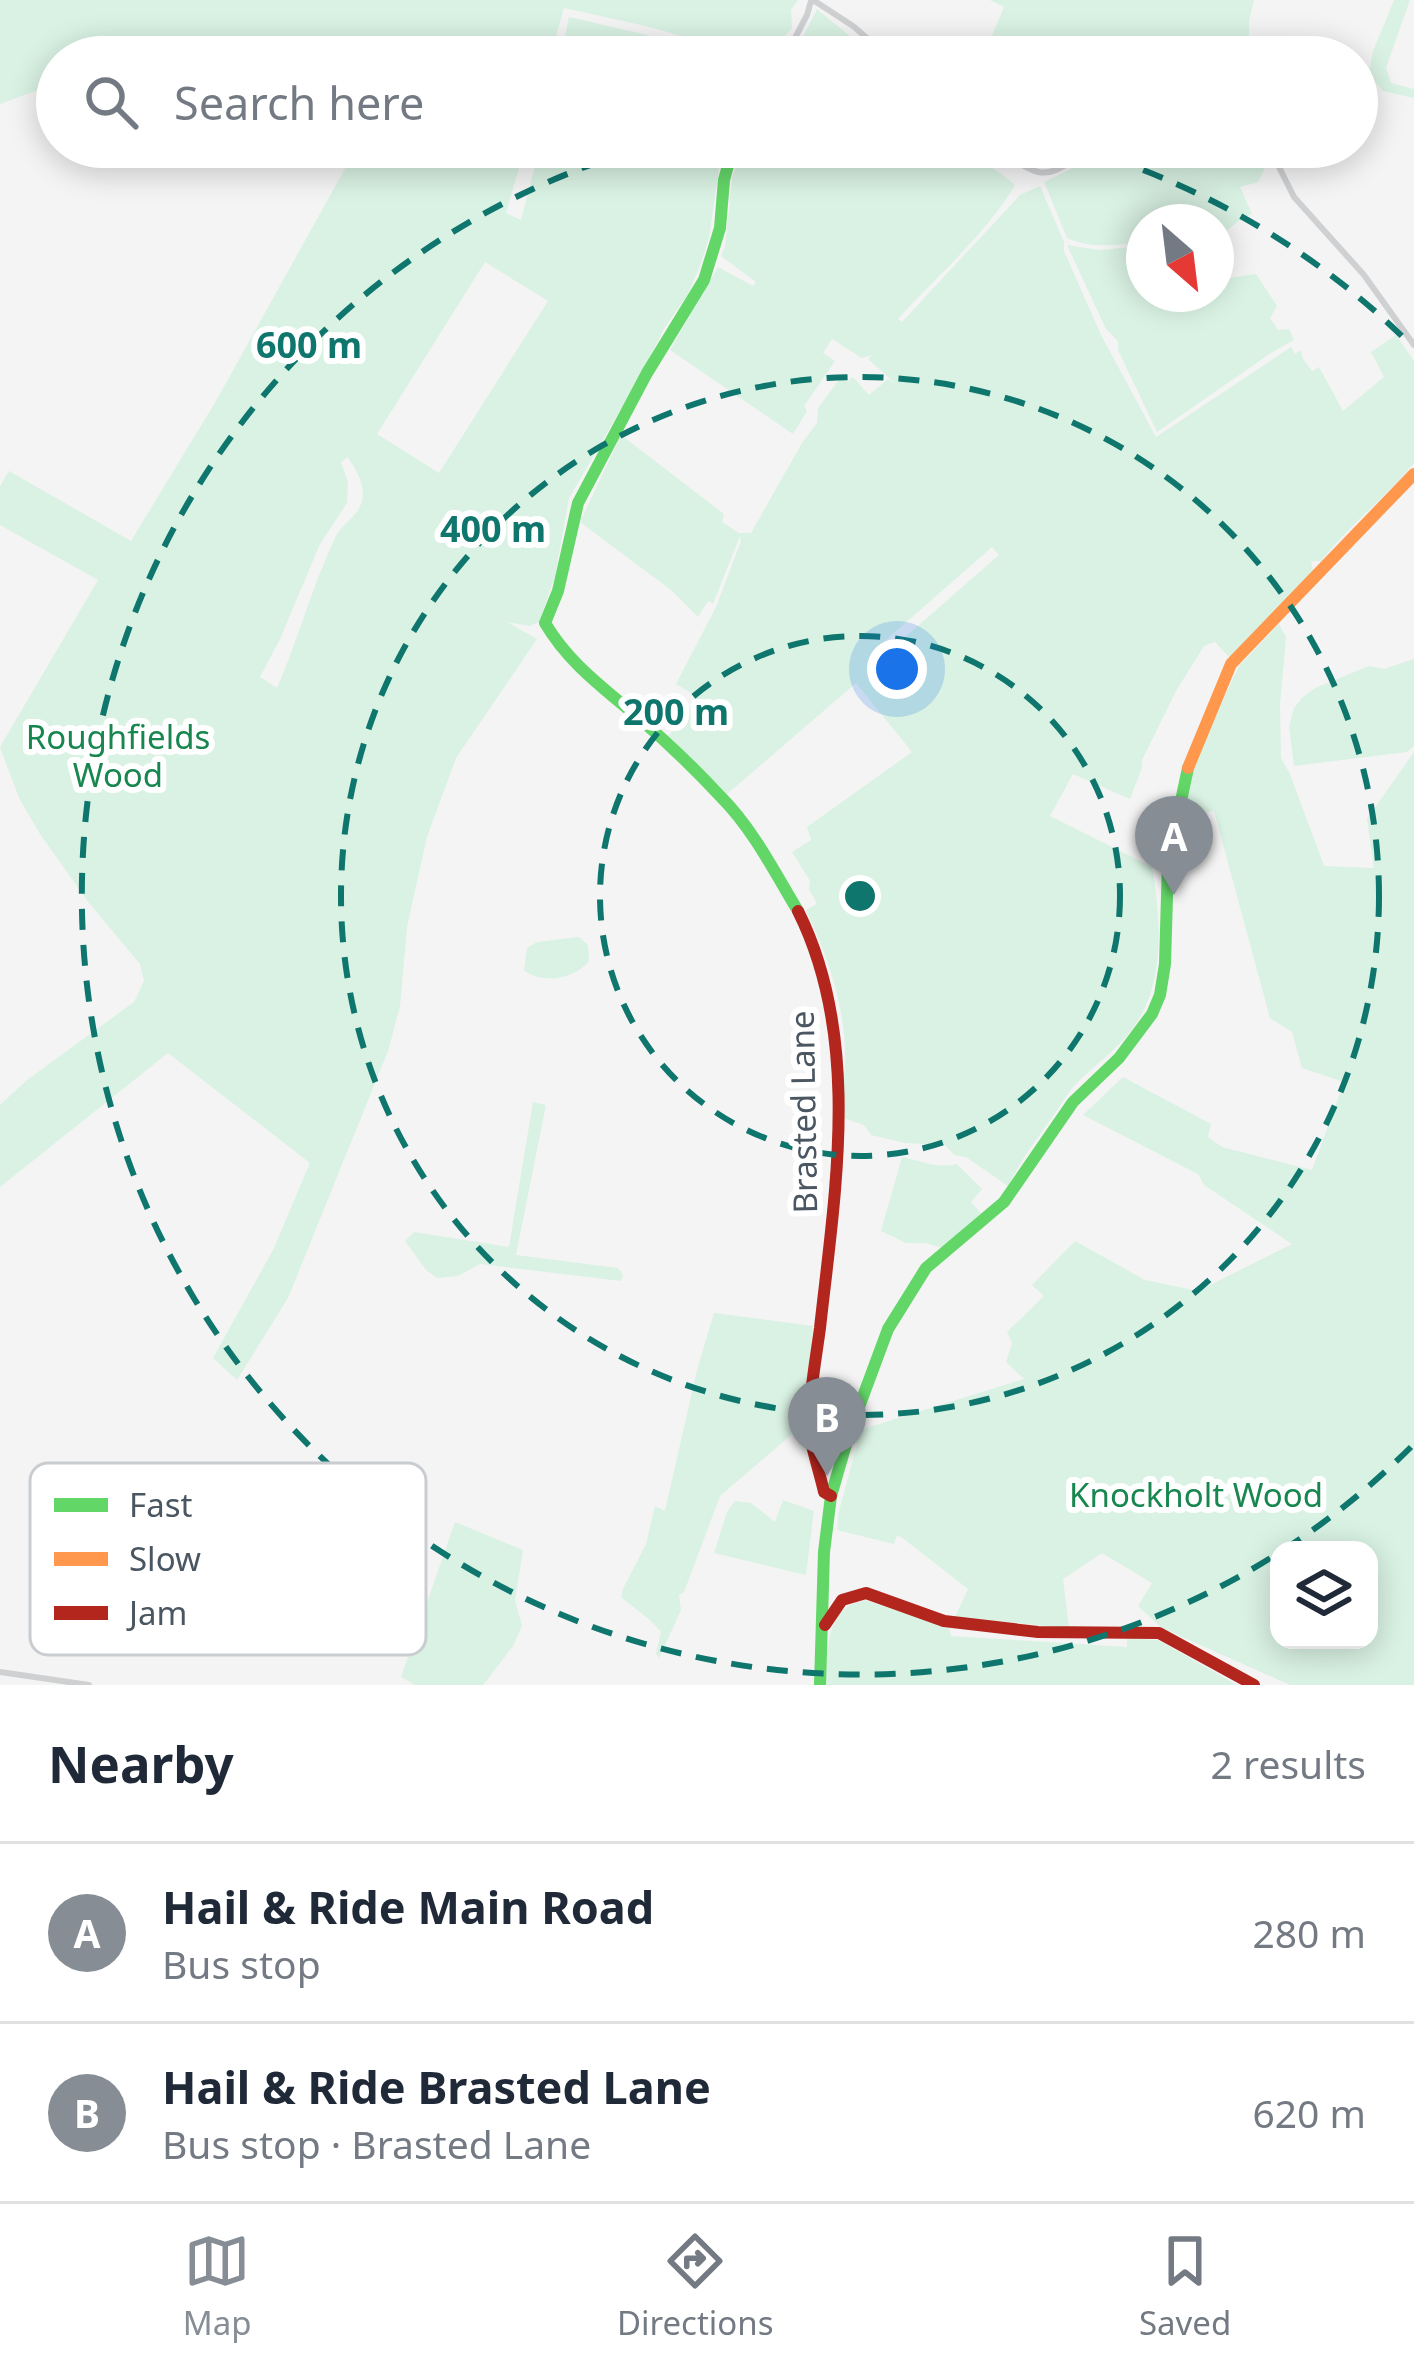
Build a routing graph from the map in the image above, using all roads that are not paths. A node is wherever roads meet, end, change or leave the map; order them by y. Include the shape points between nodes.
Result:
1 (812, 0) edge
2 (796, 36) edge
3 (865, 36) edge
4 (727, 168) edge
5 (1028, 168) edge
6 (1059, 168) edge
7 (1280, 168) edge
8 (1414, 345) edge
9 (1414, 474) edge
10 (831, 1496) junction
11 (823, 1626) junction
12 (0, 1672) edge
13 (88, 1685) edge
14 (820, 1685) edge
15 (1254, 1685) edge

1 - 2 street
1 - 3 street
4 - 10 street, Brasted Lane via 704,280 578,503 545,623 601,689 739,817 797,910 825,978 836,1050 837,1174 808,1424
5 - 6 street
7 - 8 street via 1294,197
9 - 10 street via 1231,664 1178,804 1165,964 1152,1014 1073,1102 1004,1202 926,1268 888,1329
10 - 11 street
11 - 14 street
11 - 15 street via 842,1600 866,1593 944,1621 1159,1633
12 - 13 street

